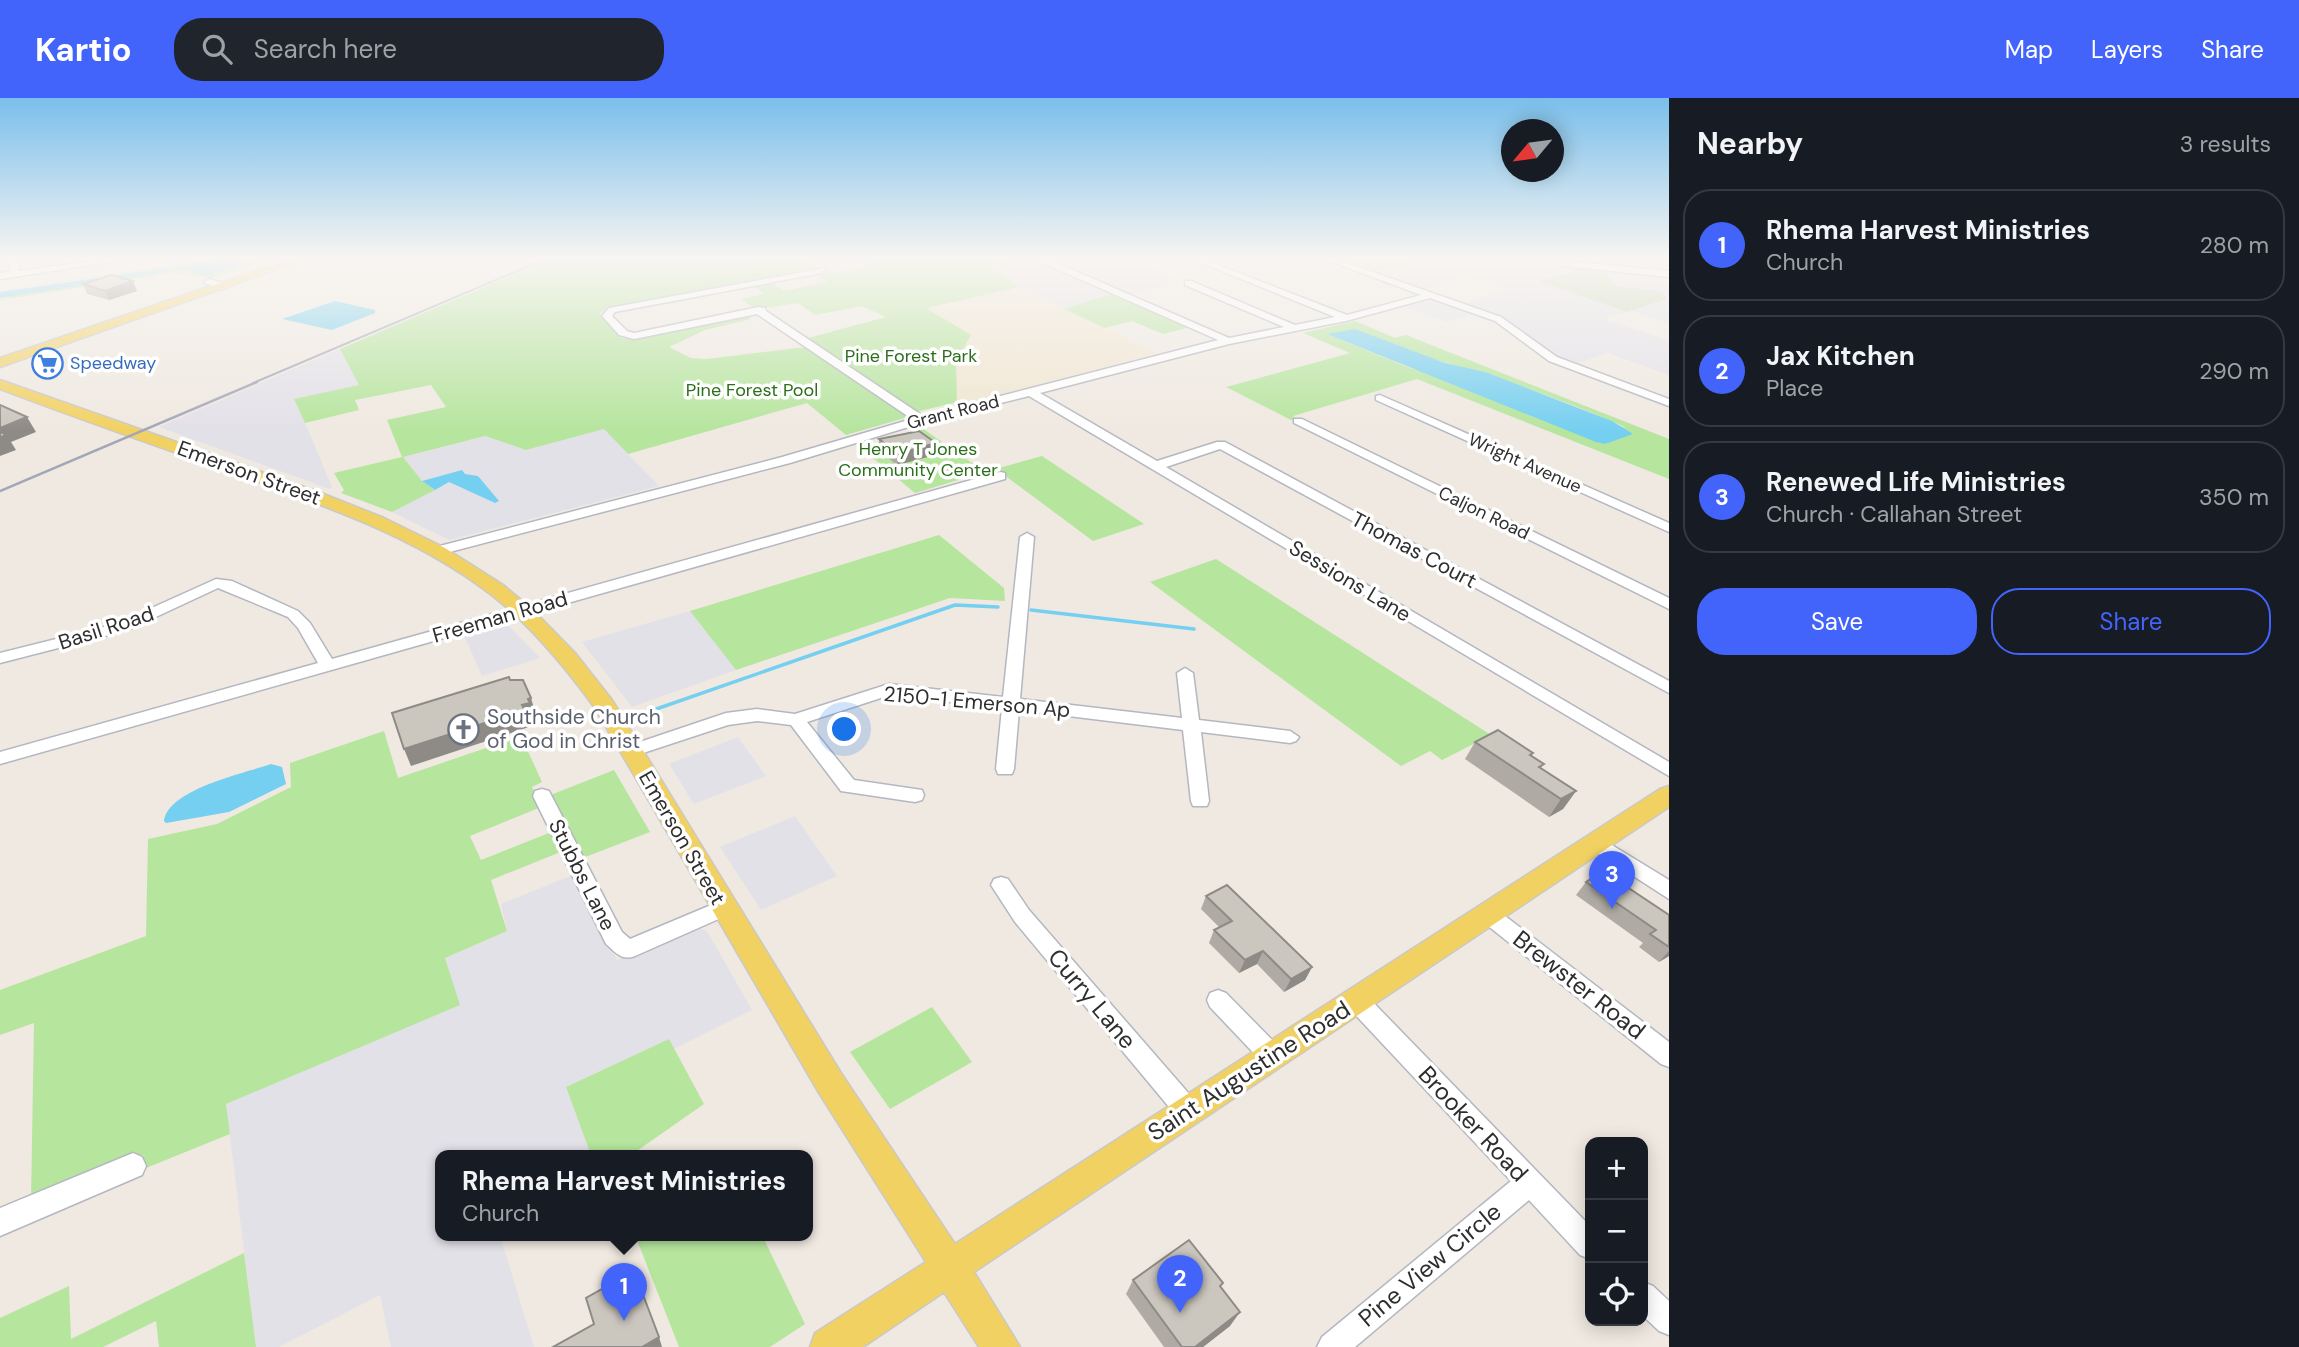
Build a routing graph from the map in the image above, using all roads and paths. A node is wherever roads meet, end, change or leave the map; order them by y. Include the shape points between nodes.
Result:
1 (113, 315) edge
2 (138, 315) edge
3 (607, 315) edge
4 (733, 315) edge
5 (768, 315) edge
6 (1169, 315) edge
7 (1264, 315) edge
8 (1339, 315) edge
9 (1356, 315) edge
10 (1486, 315) edge
11 (1346, 318) junction
12 (1294, 328) junction
13 (1228, 341) junction
14 (0, 354) edge
15 (0, 363) edge
16 (0, 384) edge
17 (1031, 392) junction
18 (1380, 398) dead end
19 (1669, 403) edge
20 (921, 420) junction
21 (1298, 421) dead end
22 (1155, 466) junction
23 (1000, 476) dead end
24 (1669, 528) edge
25 (1027, 537) dead end
26 (437, 551) junction
27 (1669, 604) edge
28 (524, 611) junction
29 (0, 659) edge
30 (328, 666) junction
31 (1185, 673) dead end
32 (1669, 688) edge
33 (1012, 703) junction
34 (796, 720) junction
35 (1191, 725) junction
36 (1290, 737) dead end
37 (631, 751) junction
38 (0, 758) edge
39 (1005, 769) dead end
40 (1669, 770) edge
41 (915, 795) dead end
42 (1669, 795) edge
43 (542, 796) dead end
44 (1200, 801) dead end
45 (1597, 843) junction
46 (1001, 885) dead end
47 (1669, 891) edge
48 (723, 908) junction
49 (1489, 915) junction
50 (1218, 1000) dead end
51 (1357, 1001) junction
52 (1272, 1056) junction
53 (1669, 1056) edge
54 (1188, 1111) junction
55 (133, 1166) dead end
56 (1528, 1183) junction
57 (0, 1222) edge
58 (1585, 1240) edge
59 (950, 1268) junction
60 (1648, 1301) edge
61 (1669, 1321) edge
62 (830, 1347) edge
63 (1001, 1347) edge
64 (1332, 1347) edge

1 - 14 main road
2 - 15 main road
3 - 4 street via 628,336
5 - 20 street
6 - 13 street
7 - 12 street
8 - 11 street
9 - 11 street, Grant Road
10 - 19 street via 1507,323 1553,359
11 - 12 street, Grant Road
12 - 13 street, Grant Road
13 - 17 street, Grant Road
16 - 26 main road, Emerson Street via 326,501
17 - 20 street, Grant Road
17 - 22 street, Sessions Lane
18 - 24 street, Wright Avenue
20 - 26 street, Grant Road
21 - 27 street, Caljon Road
22 - 32 street, Thomas Court via 1221,445
22 - 40 street, Sessions Lane
23 - 28 street, Freeman Road
25 - 33 street
26 - 28 main road, Emerson Street
28 - 30 street, Freeman Road
28 - 37 main road, Emerson Street via 585,678
29 - 30 street, Basil Road via 122,627 207,585 227,584 293,614
30 - 38 street, Freeman Road
31 - 35 street
33 - 34 street, 2150-1 Emerson Ap via 882,689
33 - 35 street, 2150-1 Emerson Ap
33 - 39 street
34 - 37 street, 2150-1 Emerson Ap via 744,715
34 - 41 street via 848,786
35 - 36 street, 2150-1 Emerson Ap
35 - 44 street
37 - 48 main road, Emerson Street
42 - 45 main road, Saint Augustine Road
43 - 48 street, Stubbs Lane via 614,938 627,950
45 - 47 street
45 - 49 main road, Saint Augustine Road
46 - 54 street, Curry Lane via 1022,916
48 - 59 main road, Emerson Street
49 - 51 main road, Saint Augustine Road
49 - 53 street, Brewster Road
50 - 52 street
51 - 52 main road, Saint Augustine Road
51 - 56 street, Brooker Road
52 - 54 main road, Saint Augustine Road
54 - 59 main road, Saint Augustine Road
55 - 57 street
56 - 58 street, Brooker Road
56 - 64 street, Pine View Circle
59 - 62 main road, Saint Augustine Road
59 - 63 main road, Emerson Street
60 - 61 street

